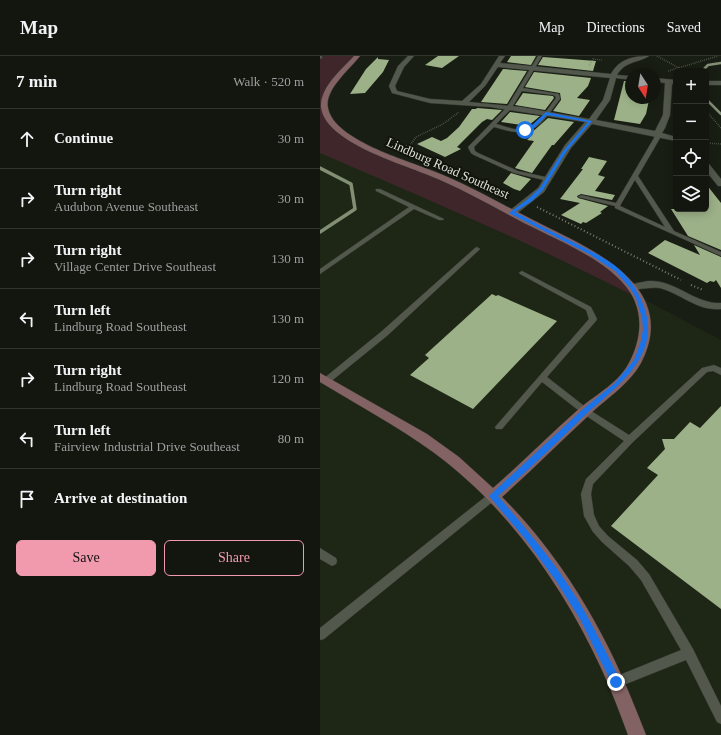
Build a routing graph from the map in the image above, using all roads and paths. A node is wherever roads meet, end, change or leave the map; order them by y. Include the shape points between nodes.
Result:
1 (357, 56) edge
2 (412, 56) edge
3 (502, 56) edge
4 (540, 56) edge
5 (646, 56) edge
6 (656, 56) edge
7 (707, 56) edge
8 (718, 56) edge
9 (633, 57) edge
10 (710, 57) junction
11 (497, 65) junction
12 (533, 68) junction
13 (679, 68) joint
14 (673, 70) edge
15 (666, 73) dead end
16 (613, 76) junction
17 (625, 77) edge
18 (661, 81) edge
19 (673, 82) edge
20 (709, 83) edge
21 (721, 83) edge
22 (520, 89) junction
23 (464, 106) junction
24 (509, 108) junction
25 (322, 109) edge
26 (546, 113) junction
27 (709, 114) edge
28 (590, 121) junction
29 (493, 125) junction
30 (721, 128) edge
31 (657, 134) junction
32 (673, 138) edge
33 (709, 143) edge
34 (721, 144) edge
35 (393, 149) dead end
36 (709, 170) edge
37 (635, 176) junction
38 (548, 179) junction
39 (721, 184) edge
40 (378, 190) dead end
41 (581, 197) dead end
42 (618, 204) junction
43 (414, 206) junction
44 (537, 207) dead end
45 (512, 213) junction
46 (441, 219) dead end
47 (672, 232) junction
48 (477, 249) dead end
49 (721, 254) edge
50 (320, 272) edge
51 (522, 274) dead end
52 (632, 287) junction
53 (707, 292) dead end
54 (721, 306) edge
55 (721, 372) edge
56 (542, 378) junction
57 (323, 380) edge
58 (585, 411) junction
59 (499, 427) dead end
60 (630, 440) junction
61 (493, 496) junction
62 (320, 553) edge
63 (332, 561) dead end
64 (320, 635) edge
65 (689, 653) junction
66 (616, 682) junction
67 (721, 718) edge
68 (637, 735) edge

1 - 25 street, Lindburg Road Southeast via 334,82
2 - 23 street via 401,66 396,76 392,86 394,92
3 - 11 street
4 - 12 lane
5 - 9 street
6 - 13 path
7 - 10 path
8 - 10 path
9 - 16 street via 620,66
10 - 13 path
11 - 12 street
11 - 23 street
12 - 16 street
12 - 22 lane
14 - 15 path
16 - 17 street
16 - 28 street via 605,103
18 - 19 street
19 - 31 street via 667,94 667,114
20 - 21 street
22 - 24 lane
22 - 26 lane via 557,95 558,98
23 - 24 street
23 - 35 path via 448,121 416,137 411,144
24 - 26 street
24 - 29 lane
25 - 45 street, Lindburg Road Southeast via 336,129 358,144 444,179
26 - 28 street
26 - 29 lane via 528,130
27 - 30 path
28 - 31 street
28 - 38 street via 564,152
29 - 38 lane via 472,145 473,152 516,172
31 - 32 street
31 - 37 lane
33 - 34 path
36 - 39 street
37 - 42 lane
37 - 47 lane
38 - 45 street via 535,196
40 - 43 lane
41 - 42 lane
42 - 47 lane via 620,209
43 - 46 lane
43 - 50 lane
44 - 53 path
45 - 52 street, Lindburg Road Southeast via 605,262 620,273
47 - 49 lane
48 - 57 lane via 385,333
51 - 56 lane via 589,308 593,319
52 - 54 street via 662,285 708,307
52 - 58 street, Lindburg Road Southeast via 645,318 644,341 630,371
55 - 60 lane via 714,368 705,370
56 - 58 lane
56 - 59 lane
57 - 61 street via 399,423 433,446
58 - 60 lane
58 - 61 street, Lindburg Road Southeast
60 - 65 lane via 589,482 586,505 605,539 645,577
61 - 64 lane
61 - 66 street via 529,537 559,579 583,616
62 - 63 lane
65 - 66 lane
65 - 67 lane
66 - 68 street

